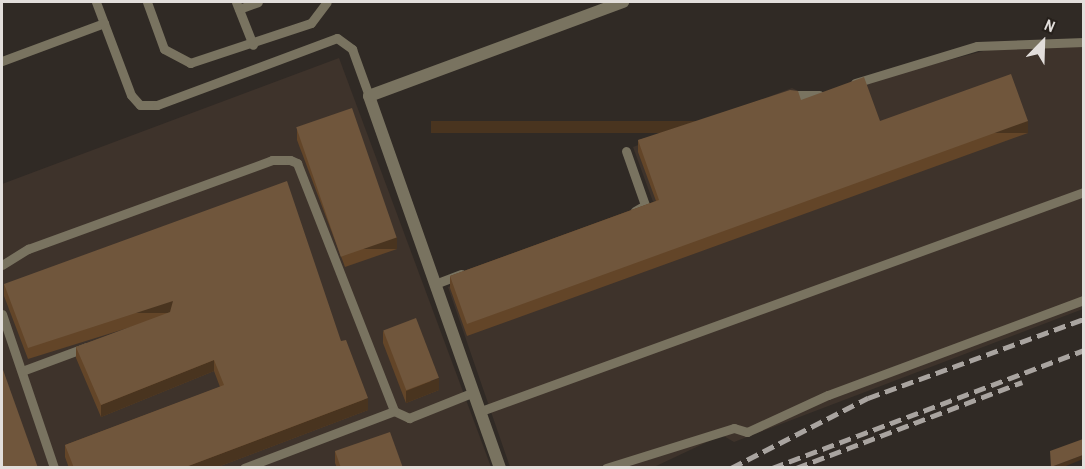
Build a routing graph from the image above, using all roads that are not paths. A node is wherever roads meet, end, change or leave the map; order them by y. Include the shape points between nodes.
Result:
1 (96, 2) edge
2 (147, 2) edge
3 (258, 2) edge
4 (327, 2) edge
5 (623, 2) edge
6 (237, 5) edge
7 (104, 22) junction
8 (1083, 42) edge
9 (253, 45) junction
10 (2, 61) edge
11 (841, 87) edge
12 (830, 91) edge
13 (369, 96) junction
14 (778, 98) edge
15 (626, 151) dead end
16 (1083, 192) edge
17 (621, 216) edge
18 (2, 265) edge
19 (468, 272) edge
20 (435, 284) junction
21 (1083, 300) edge
22 (2, 314) edge
23 (101, 342) edge
24 (22, 371) junction
25 (474, 392) junction
26 (394, 411) junction
27 (481, 411) junction
28 (54, 468) edge
29 (244, 468) edge
30 (500, 468) edge
31 (606, 468) edge

1 - 7 lane
2 - 9 lane via 165,49 176,60 201,63
3 - 6 lane
4 - 9 lane via 311,23
5 - 13 street
6 - 9 lane
7 - 10 lane
7 - 13 lane via 131,96 140,105 157,105 337,38 352,48
8 - 11 lane via 977,46
12 - 14 lane
13 - 20 street
15 - 17 lane via 645,205
16 - 27 lane
18 - 26 lane via 39,245 272,160 290,160 297,163
19 - 20 lane
20 - 25 street
21 - 31 lane via 828,395 747,432 734,428
22 - 24 lane
23 - 24 lane
24 - 28 lane
25 - 26 lane via 409,418
25 - 27 street
26 - 29 lane
27 - 30 street

